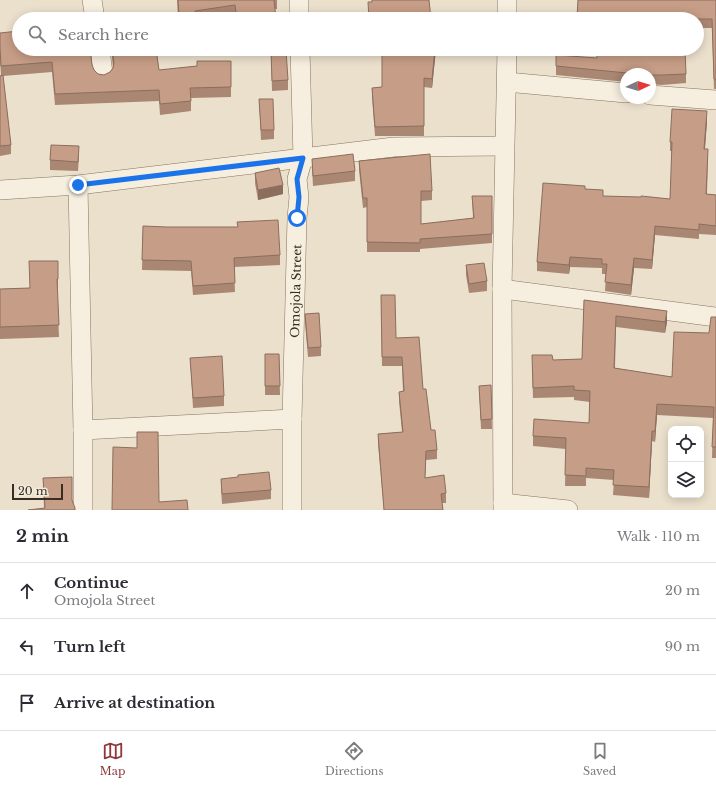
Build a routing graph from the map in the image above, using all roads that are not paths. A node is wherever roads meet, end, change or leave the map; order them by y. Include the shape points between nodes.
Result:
1 (92, 0) edge
2 (299, 0) edge
3 (507, 0) edge
4 (94, 12) edge
5 (299, 12) edge
6 (507, 12) edge
7 (101, 56) edge
8 (300, 56) edge
9 (507, 56) edge
10 (103, 74) edge
11 (507, 82) junction
12 (620, 91) edge
13 (656, 95) edge
14 (716, 100) edge
15 (504, 146) junction
16 (303, 158) junction
17 (78, 185) junction
18 (0, 190) edge
19 (502, 289) junction
20 (716, 317) edge
21 (292, 419) junction
22 (83, 430) junction
23 (503, 507) edge
24 (83, 510) edge
25 (292, 510) edge
26 (568, 510) edge

1 - 4 street
2 - 5 street
3 - 6 street
7 - 10 street
8 - 16 street, Omojola Street
9 - 11 street
11 - 12 street
11 - 15 street
13 - 14 street
15 - 16 street via 394,147
15 - 19 street
16 - 17 street
16 - 21 street, Omojola Street via 297,179 299,197
17 - 18 street
17 - 22 street
19 - 20 street
19 - 23 street
21 - 22 street
21 - 25 street, Omojola Street
22 - 24 street
23 - 26 street

